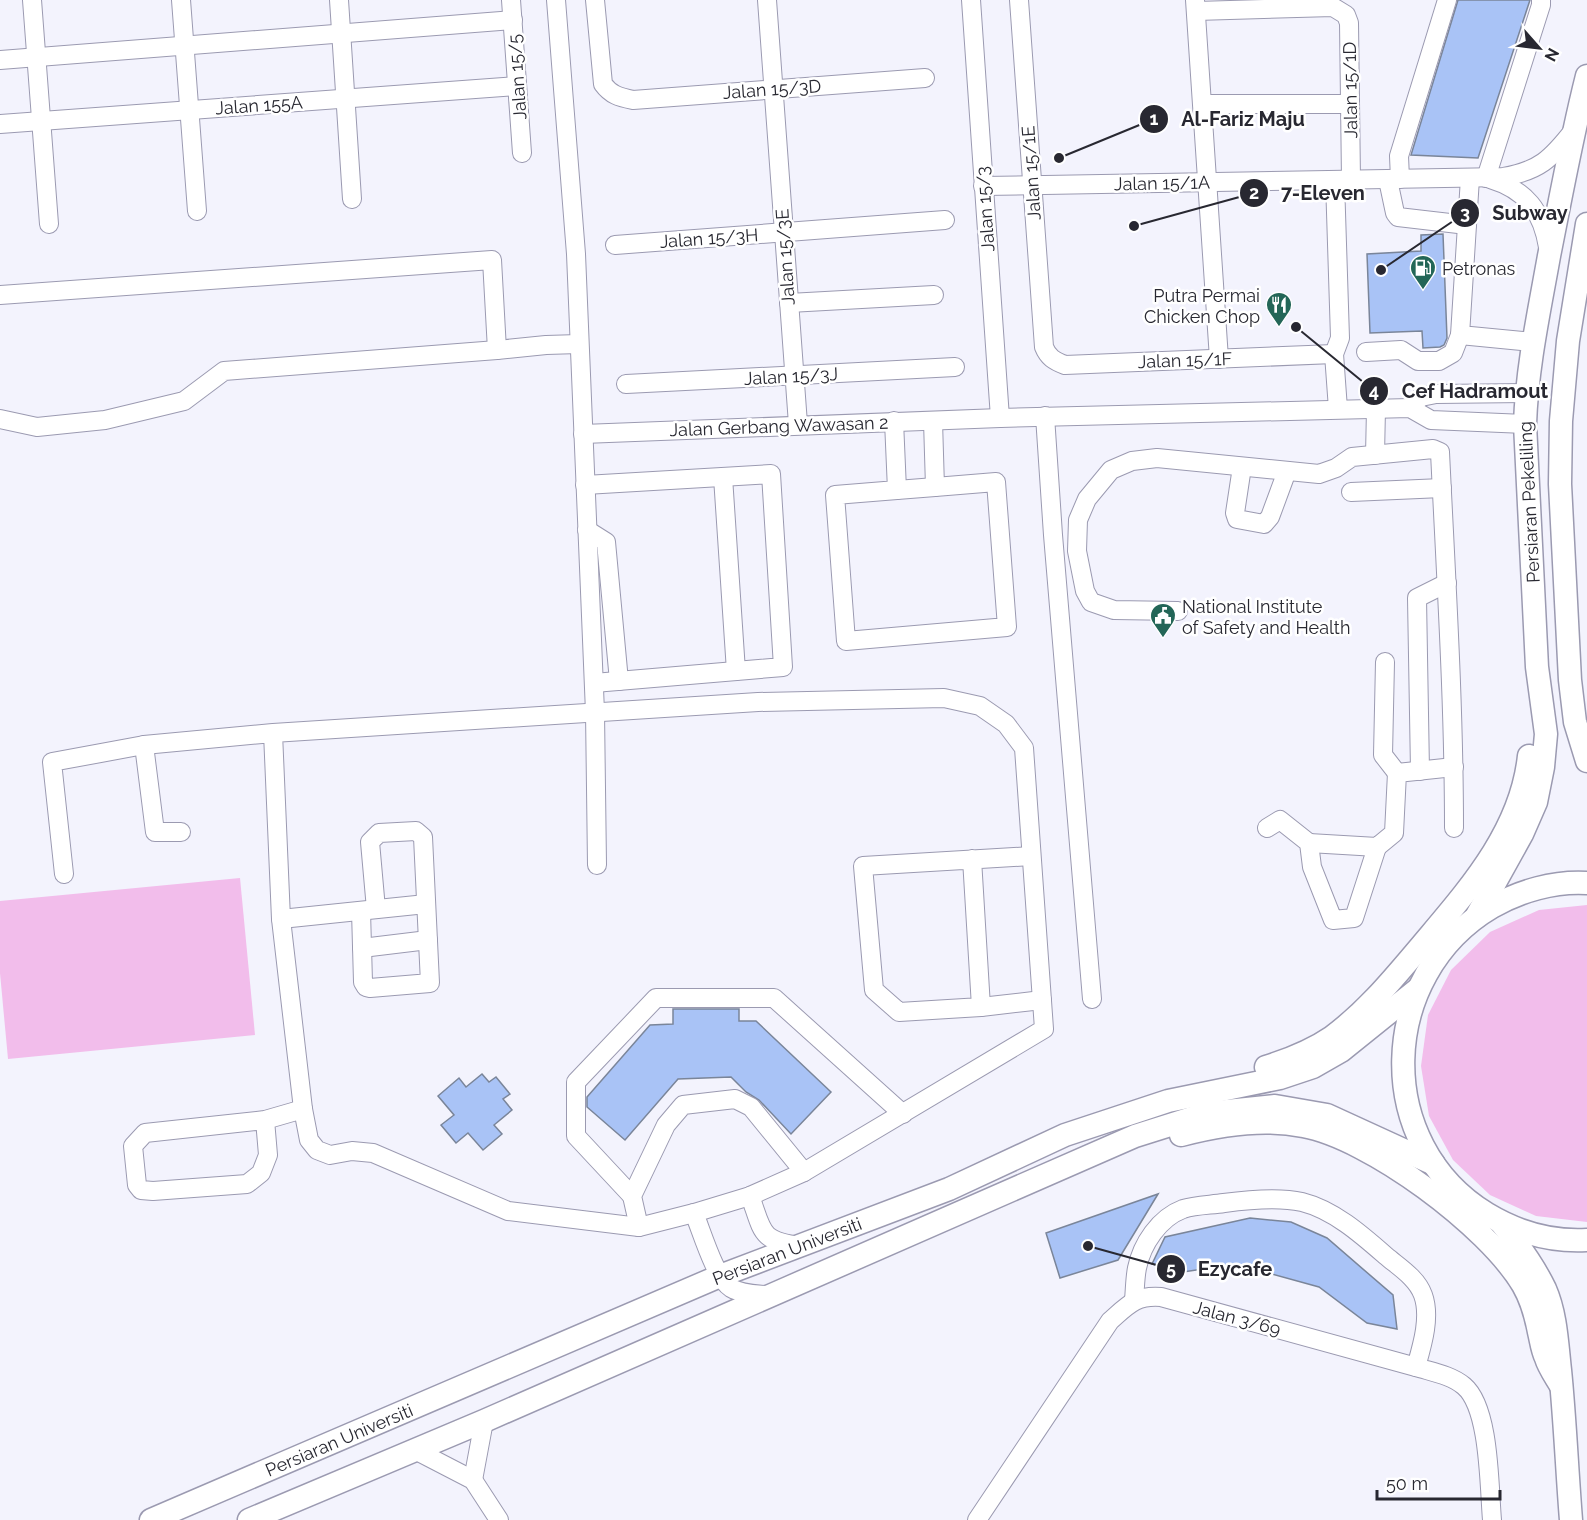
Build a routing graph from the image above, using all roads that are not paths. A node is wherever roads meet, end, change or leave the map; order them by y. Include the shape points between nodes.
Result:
1 (32, 0) edge
2 (182, 0) edge
3 (339, 0) edge
4 (511, 0) edge
5 (556, 0) edge
6 (595, 0) edge
7 (767, 0) edge
8 (970, 0) edge
9 (1019, 0) edge
10 (1447, 0) edge
11 (1541, 2) edge
12 (1196, 5) edge
13 (513, 20) junction
14 (341, 33) junction
15 (185, 45) junction
16 (36, 57) junction
17 (0, 60) edge
18 (1587, 76) edge
19 (926, 78) dead end
20 (518, 86) junction
21 (772, 88) junction
22 (345, 99) junction
23 (1203, 104) junction
24 (1350, 104) junction
25 (190, 111) junction
26 (41, 121) junction
27 (0, 124) edge
28 (1574, 129) junction
29 (522, 153) dead end
30 (1478, 178) junction
31 (1343, 180) junction
32 (1394, 180) junction
33 (1208, 183) junction
34 (983, 186) junction
35 (1032, 186) junction
36 (352, 199) dead end
37 (197, 211) dead end
38 (945, 220) dead end
39 (49, 224) dead end
40 (1587, 224) edge
41 (1467, 225) junction
42 (783, 233) junction
43 (615, 245) dead end
44 (1550, 254) junction
45 (0, 295) edge
46 (934, 295) dead end
47 (789, 303) junction
48 (1460, 335) junction
49 (1532, 342) junction
50 (579, 344) junction
51 (1044, 347) joint
52 (497, 350) junction
53 (1366, 352) dead end
54 (1334, 354) junction
55 (1219, 359) junction
56 (1439, 361) junction
57 (955, 367) dead end
58 (794, 376) junction
59 (626, 384) dead end
60 (1526, 393) junction
61 (1436, 394) junction
62 (1410, 408) junction
63 (1338, 409) junction
64 (1376, 409) junction
65 (1045, 416) junction
66 (1000, 418) junction
67 (0, 419) edge
68 (894, 421) junction
69 (933, 421) junction
70 (798, 424) junction
71 (1525, 424) junction
72 (583, 434) junction
73 (1375, 455) junction
74 (1242, 467) junction
75 (1287, 471) junction
76 (723, 477) junction
77 (585, 485) junction
78 (935, 487) junction
79 (1442, 488) junction
80 (897, 490) junction
81 (1351, 492) dead end
82 (587, 530) junction
83 (1053, 535) junction
84 (1077, 535) junction
85 (1447, 583) junction
86 (1567, 592) junction
87 (1178, 611) dead end
88 (1385, 662) dead end
89 (1537, 667) junction
90 (736, 671) junction
91 (619, 681) junction
92 (594, 683) junction
93 (1587, 693) edge
94 (595, 712) junction
95 (273, 733) junction
96 (144, 745) junction
97 (1587, 761) edge
98 (1454, 767) junction
99 (1420, 771) junction
100 (1397, 773) junction
101 (1267, 828) dead end
102 (1454, 828) dead end
103 (181, 832) dead end
104 (1309, 843) junction
105 (1377, 847) junction
106 (1031, 856) junction
107 (972, 859) junction
108 (597, 865) dead end
109 (64, 874) dead end
110 (1587, 883) edge
111 (426, 904) junction
112 (368, 910) junction
113 (1476, 917) junction
114 (281, 919) junction
115 (428, 940) junction
116 (362, 948) junction
117 (1418, 989) junction
118 (1092, 999) dead end
119 (1042, 1000) junction
120 (981, 1007) junction
121 (303, 1109) junction
122 (903, 1114) junction
123 (265, 1120) junction
124 (1065, 1135) junction
125 (1434, 1164) junction
126 (1065, 1166) junction
127 (804, 1172) junction
128 (632, 1196) junction
129 (750, 1196) junction
130 (694, 1213) junction
131 (1501, 1222) junction
132 (639, 1227) junction
133 (1587, 1240) edge
134 (801, 1246) junction
135 (710, 1252) junction
136 (720, 1276) junction
137 (692, 1289) junction
138 (773, 1296) junction
139 (1134, 1300) junction
140 (1416, 1368) junction
141 (1561, 1386) junction
142 (484, 1422) junction
143 (415, 1450) junction
144 (473, 1480) junction
145 (495, 1519) edge
146 (152, 1520) edge
147 (249, 1520) edge
148 (977, 1520) edge
149 (1492, 1520) edge
150 (1571, 1520) edge

1 - 16 street
2 - 15 street
3 - 14 street
4 - 13 street, Jalan 15/5
5 - 50 street via 576,254
6 - 21 street, Jalan 15/3D via 603,84 608,92 633,100
7 - 21 street, Jalan 15/3E
8 - 34 street, Jalan 15/3
9 - 35 street, Jalan 15/1E
10 - 32 street
11 - 30 street
12 - 23 street
12 - 24 street, Jalan 15/1D via 1333,7 1346,15
13 - 14 street
13 - 20 street, Jalan 15/5
14 - 15 street
14 - 22 street
15 - 16 street
15 - 25 street
16 - 17 street
16 - 26 street
18 - 28 main road, Persiaran Pekeliling
19 - 21 street, Jalan 15/3D
20 - 22 street, Jalan 155A
20 - 29 street, Jalan 15/5
21 - 42 street, Jalan 15/3E
22 - 25 street, Jalan 155A
22 - 36 street
23 - 24 street
23 - 33 street
24 - 31 street, Jalan 15/1D
25 - 26 street, Jalan 155A
25 - 37 street
26 - 27 street, Jalan 155A
26 - 39 street
28 - 30 street, Jalan 15/1A via 1542,165 1519,174
28 - 44 main road, Persiaran Pekeliling
30 - 32 street, Jalan 15/1A
30 - 41 street
30 - 44 street, Jalan 15/1A via 1508,186 1528,200 1543,221
31 - 32 street, Jalan 15/1A
31 - 33 street, Jalan 15/1A
31 - 54 street, Jalan 15/1D via 1340,338
32 - 41 street via 1398,217
33 - 35 street, Jalan 15/1A
33 - 55 street
34 - 35 street, Jalan 15/1A
34 - 66 street, Jalan 15/3
35 - 51 street, Jalan 15/1E
38 - 42 street, Jalan 15/3H
40 - 86 main road, Persiaran Pekeliling via 1568,341 1561,421 1560,484
41 - 48 street
42 - 43 street, Jalan 15/3H
42 - 47 street, Jalan 15/3E
44 - 49 main road, Persiaran Pekeliling
45 - 52 street via 492,260
46 - 47 street
47 - 58 street, Jalan 15/3E
48 - 49 street
48 - 56 street via 1453,353
49 - 60 main road, Persiaran Pekeliling
50 - 52 street
50 - 72 street
51 - 55 street, Jalan 15/1F via 1054,361 1065,365
52 - 67 street via 224,371 184,401 105,420 37,427
53 - 56 street via 1401,350 1418,361
54 - 55 street, Jalan 15/1F
54 - 63 street
56 - 61 street
57 - 58 street, Jalan 15/3J
58 - 59 street, Jalan 15/3J
58 - 70 street, Jalan 15/3E
60 - 61 street, Jalan Gerbang Wawasan 2
60 - 71 main road, Persiaran Pekeliling
61 - 62 street, Jalan Gerbang Wawasan 2 via 1421,397
62 - 64 street, Jalan Gerbang Wawasan 2
62 - 71 street, Jalan Gerbang Wawasan 2 via 1431,420
63 - 64 street, Jalan Gerbang Wawasan 2
63 - 65 street, Jalan Gerbang Wawasan 2
64 - 73 street
65 - 66 street, Jalan Gerbang Wawasan 2
65 - 83 street
66 - 69 street, Jalan Gerbang Wawasan 2
68 - 69 street, Jalan Gerbang Wawasan 2
68 - 70 street, Jalan Gerbang Wawasan 2
68 - 80 street
69 - 78 street
70 - 72 street, Jalan Gerbang Wawasan 2
71 - 89 main road, Persiaran Pekeliling
72 - 77 street
73 - 75 street via 1352,457 1319,474
73 - 79 street via 1433,449 1440,452
74 - 75 street
74 - 75 street via 1237,519 1264,524
74 - 84 street via 1156,458 1132,461 1111,470 1087,499 1078,520
76 - 77 street
76 - 90 street
76 - 90 street via 771,474 783,667
77 - 82 street
78 - 80 street
78 - 80 street via 996,482 1007,627 846,641 835,495
79 - 81 street
79 - 85 street
82 - 91 street via 606,542
82 - 92 street
83 - 84 street
83 - 118 street
84 - 87 street via 1085,591 1091,602 1114,610
85 - 98 street
85 - 99 street via 1417,598
86 - 93 main road
86 - 97 main road, Persiaran Pekeliling via 1570,680 1575,722
88 - 100 street via 1383,755
89 - 113 main road, Persiaran Pekeliling via 1546,734 1536,802
89 - 124 main road via 1527,774 1515,812 1495,852 1472,885 1370,1006 1330,1038 1286,1061 1250,1073 1147,1095
90 - 91 street
91 - 92 street
92 - 94 street
94 - 95 street
94 - 106 street via 758,702 944,698 980,706 1006,724 1024,748
94 - 108 street
95 - 96 street
95 - 114 street
96 - 103 street via 154,832
96 - 109 street via 52,762
98 - 99 street
98 - 102 street
99 - 100 street
100 - 105 street via 1394,833
101 - 104 street via 1280,820
104 - 105 street
104 - 105 street via 1312,867 1333,920 1354,918
106 - 107 street
106 - 119 street
107 - 120 street
107 - 120 street via 863,866 874,990 899,1012
110 - 113 main road via 1540,887 1506,899
111 - 112 street
111 - 112 street via 423,837 416,831 379,833 370,842
111 - 115 street
112 - 114 street
112 - 116 street
113 - 117 main road via 1442,949
114 - 121 street
115 - 116 street
115 - 116 street via 430,983 366,987
117 - 124 main road, Persiaran Universiti via 1341,1051 1312,1067 1280,1078 1168,1101
117 - 125 main road via 1403,1048 1403,1079 1408,1109
119 - 120 street
119 - 122 street via 1044,1029
121 - 123 street
121 - 132 street via 309,1140 317,1150 330,1155 351,1151 373,1153 508,1210
122 - 127 street
122 - 128 street via 774,998 656,998 576,1082 576,1136
123 - 123 street via 145,1133 134,1146 137,1185 141,1190 153,1191 247,1184 261,1173 268,1155
124 - 134 main road, Persiaran Universiti via 949,1189
125 - 126 main road, Persiaran Universiti via 1327,1115 1275,1106 1208,1113 1135,1136
125 - 131 main road via 1475,1207
126 - 138 main road, Persiaran Universiti
126 - 141 main road via 1194,1131 1257,1122 1303,1126 1349,1141 1383,1159 1457,1213 1508,1262 1524,1287 1537,1318 1545,1358
127 - 128 street via 743,1102 735,1099 683,1105 666,1125
127 - 129 street
128 - 132 street
129 - 130 street
129 - 134 street via 767,1236 779,1243
130 - 132 street
130 - 135 street
131 - 133 main road via 1551,1238
131 - 141 main road via 1545,1290 1557,1341
134 - 136 main road, Persiaran Universiti
135 - 136 street
135 - 137 street via 704,1274
136 - 137 main road, Persiaran Universiti
136 - 138 street via 731,1288
137 - 146 main road, Persiaran Universiti
138 - 142 main road, Persiaran Universiti
139 - 140 street, Jalan 3/69 via 1161,1297
139 - 140 street via 1137,1267 1144,1248 1168,1217 1184,1208 1248,1200 1302,1202 1337,1217 1417,1282 1426,1306
139 - 148 street via 1110,1321
140 - 149 street, Jalan 3/69 via 1448,1377 1464,1386 1474,1398 1484,1424
141 - 150 main road
142 - 143 main road, Persiaran Universiti
142 - 144 street
143 - 144 street
143 - 147 main road, Persiaran Universiti
144 - 145 street

